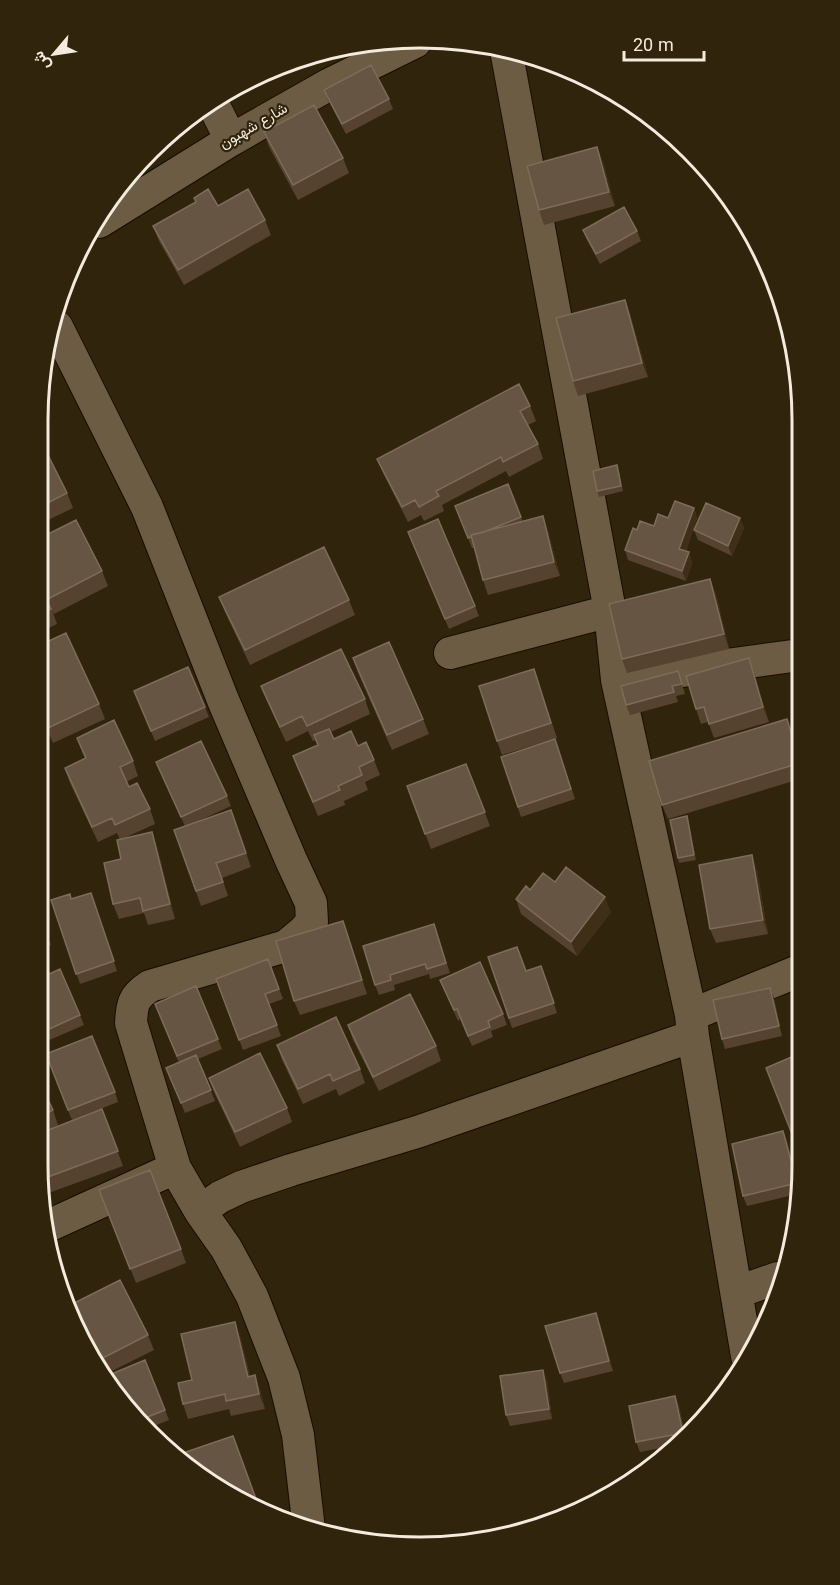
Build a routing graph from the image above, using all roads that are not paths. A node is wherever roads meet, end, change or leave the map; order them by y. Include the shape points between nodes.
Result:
1 (401, 49) edge
2 (508, 59) edge
3 (216, 109) edge
4 (231, 140) junction
5 (109, 216) edge
6 (59, 331) edge
7 (610, 611) junction
8 (450, 653) dead end
9 (792, 657) edge
10 (617, 680) junction
11 (792, 975) edge
12 (692, 1025) junction
13 (175, 1168) junction
14 (200, 1211) junction
15 (53, 1224) edge
16 (774, 1279) edge
17 (736, 1292) junction
18 (745, 1345) edge
19 (308, 1519) edge

1 - 4 street, شارع شهبون
2 - 7 street
3 - 4 street
4 - 5 street, شارع شهبون
6 - 13 street via 147,507 311,903 312,922 286,946 150,986 140,992 132,1005 131,1023
7 - 8 street
7 - 10 street
9 - 10 street
10 - 12 street
11 - 12 street
12 - 14 street via 417,1132 241,1187
12 - 17 street
13 - 14 street
13 - 15 street
14 - 19 street via 252,1296 284,1378 298,1435
16 - 17 street
17 - 18 street

